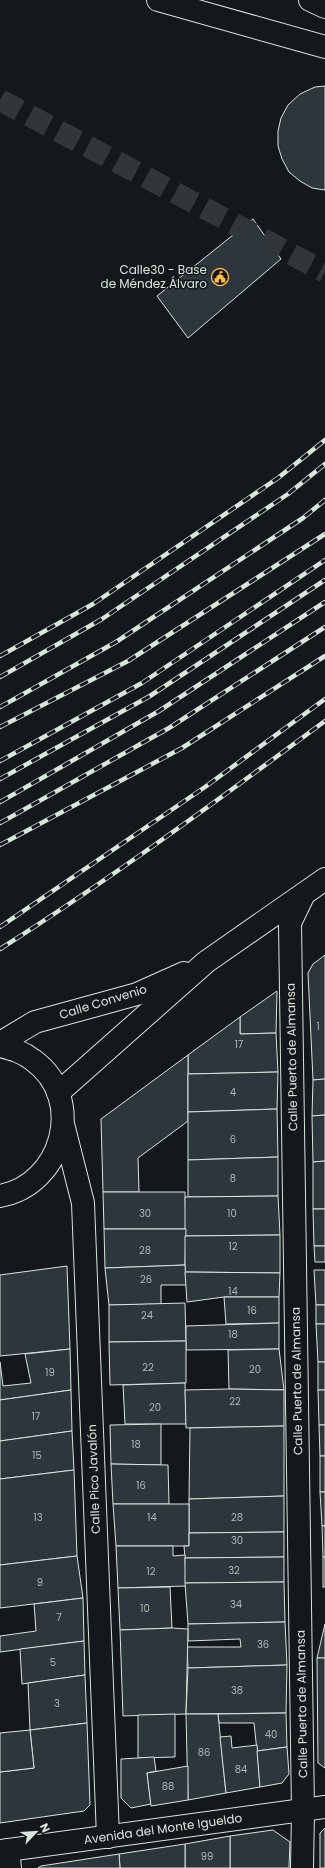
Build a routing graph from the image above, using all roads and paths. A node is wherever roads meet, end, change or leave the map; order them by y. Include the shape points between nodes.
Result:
1 (158, 0) edge
2 (310, 0) edge
3 (325, 7) edge
4 (325, 47) edge
5 (325, 879) edge
6 (303, 896) junction
7 (206, 962) junction
8 (0, 1044) edge
9 (58, 1093) junction
10 (63, 1124) junction
11 (0, 1196) edge
12 (325, 1807) edge
13 (303, 1810) junction
14 (108, 1837) junction
15 (6, 1856) edge
16 (302, 1868) edge

1 - 4 main road
2 - 3 main road
5 - 6 main road, Calle Convenio
6 - 7 main road, Calle Convenio
6 - 13 main road, Calle Puerto de Almansa via 290,923
7 - 8 main road, Calle Convenio via 137,994 35,1022
7 - 9 main road, Calle Convenio
8 - 9 main road via 34,1060
9 - 10 main road
10 - 11 main road via 58,1149 45,1171 25,1187
10 - 14 main road, Calle Pico Javalón via 83,1203
12 - 13 main road, Avenida del Monte Igueldo
13 - 14 main road, Avenida del Monte Igueldo
13 - 16 main road, Calle Puerto de Almansa
14 - 15 main road, Avenida del Monte Igueldo

